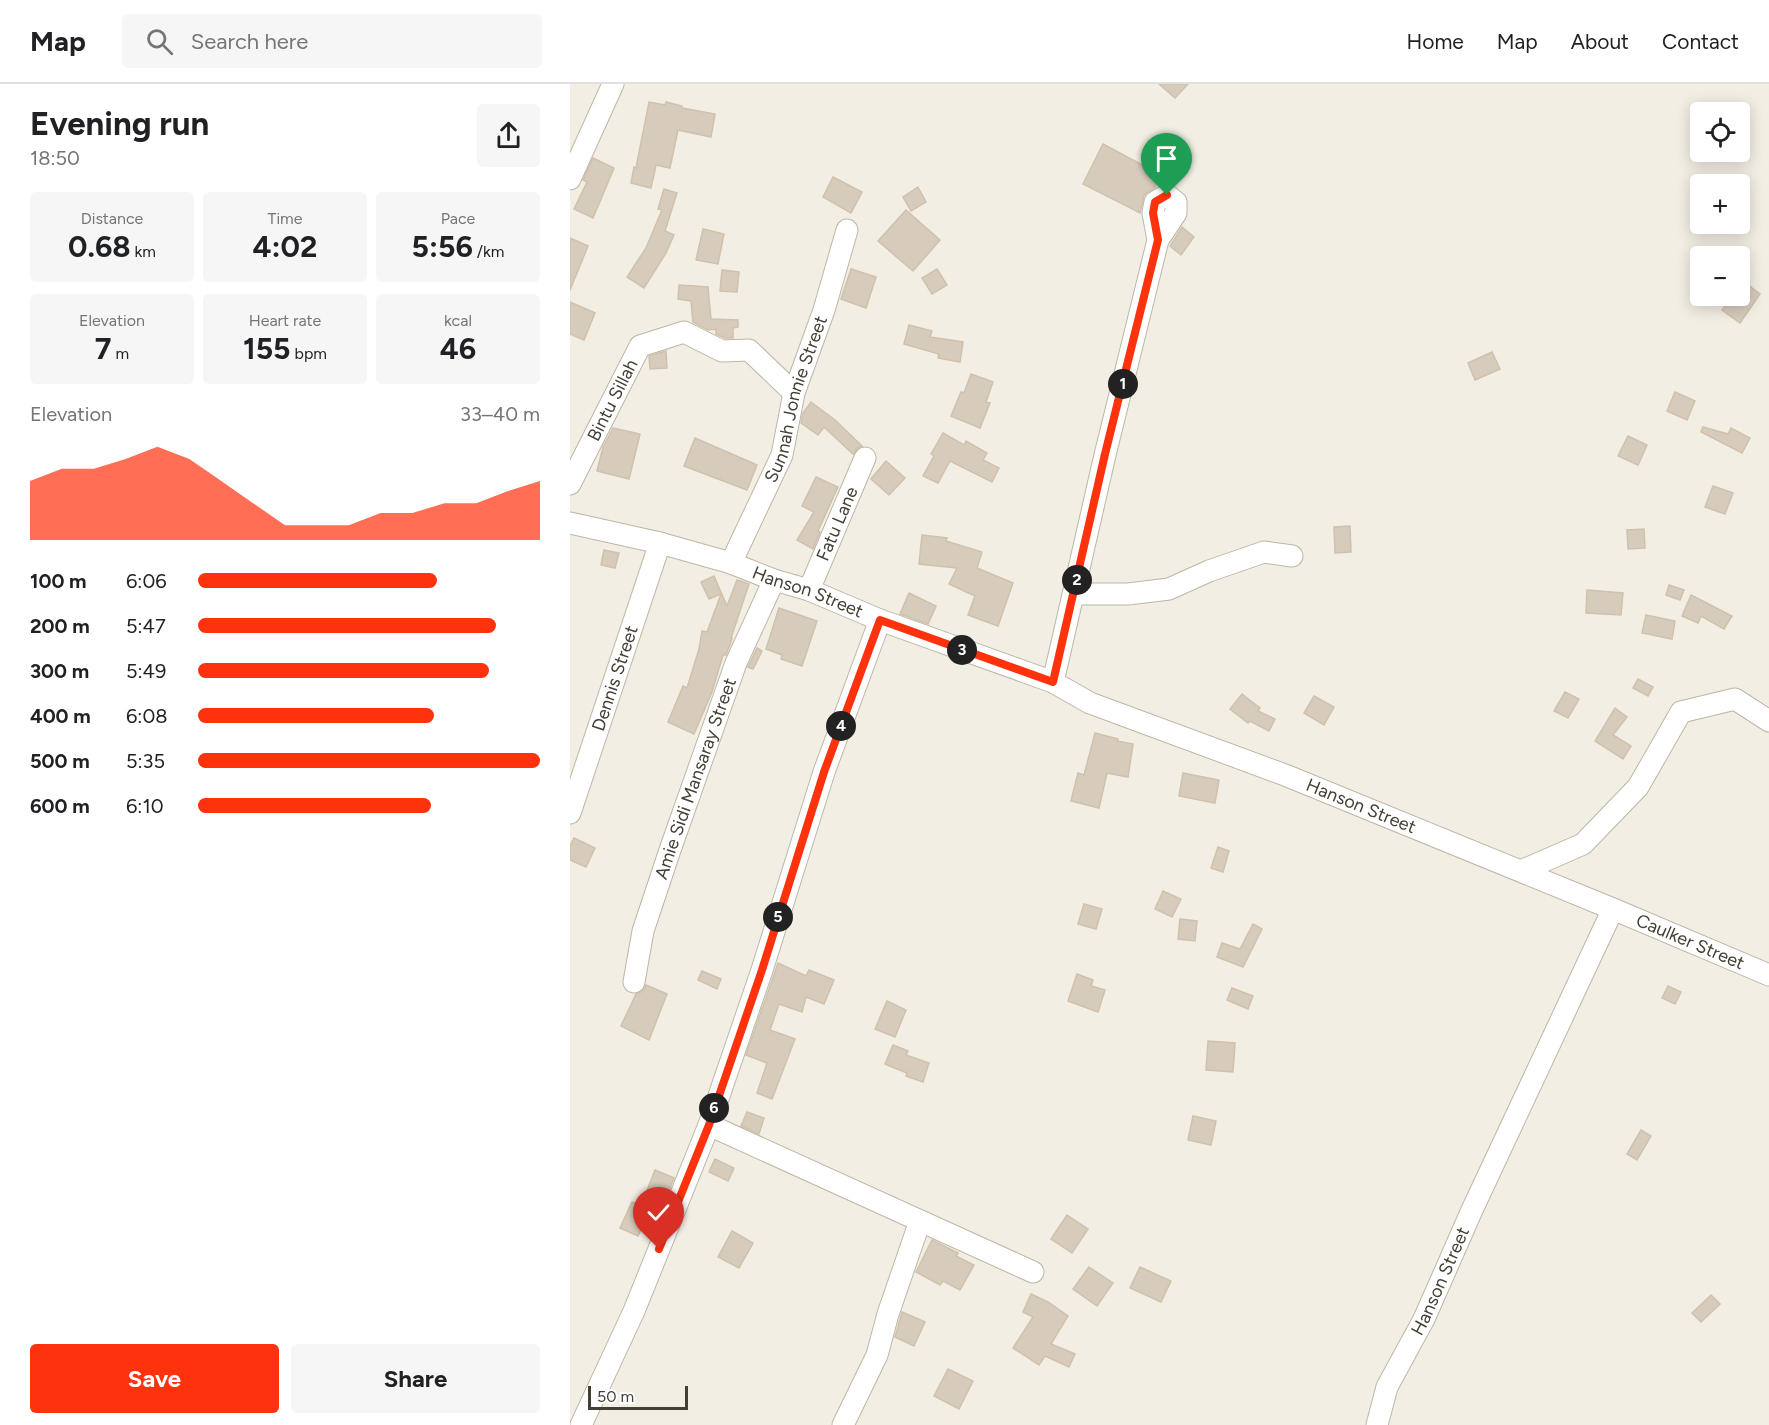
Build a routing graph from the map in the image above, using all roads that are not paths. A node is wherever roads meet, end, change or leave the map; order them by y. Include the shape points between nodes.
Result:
1 (613, 84) edge
2 (570, 179) edge
3 (847, 230) dead end
4 (1158, 240) dead end
5 (794, 393) junction
6 (865, 459) dead end
7 (570, 484) edge
8 (570, 524) edge
9 (660, 543) junction
10 (1292, 555) dead end
11 (731, 563) junction
12 (774, 580) junction
13 (809, 590) junction
14 (1074, 594) junction
15 (880, 620) junction
16 (1053, 682) junction
17 (1769, 721) edge
18 (570, 813) edge
19 (1521, 871) junction
20 (1613, 909) junction
21 (1769, 975) edge
22 (634, 982) dead end
23 (709, 1125) junction
24 (920, 1221) junction
25 (1033, 1272) dead end
26 (581, 1425) edge
27 (843, 1425) edge
28 (1377, 1425) edge

1 - 2 street
3 - 5 street, Sunnah Jonnie Street
4 - 14 street
5 - 7 street, Bintu Sillah via 749,350 722,351 684,332 640,346
5 - 11 street, Sunnah Jonnie Street via 782,455
6 - 13 street, Fatu Lane
8 - 9 street, Hanson Street
9 - 11 street, Hanson Street
9 - 18 street, Dennis Street
10 - 14 street via 1264,552 1169,589
11 - 12 street, Hanson Street
12 - 13 street, Hanson Street
12 - 22 street, Amie Sidi Mansaray Street via 736,663 678,828 643,931
13 - 15 street, Hanson Street
14 - 16 street
15 - 16 street, Hanson Street
15 - 23 street via 824,772
16 - 19 street, Hanson Street via 1090,704 1286,775
17 - 19 street via 1735,699 1681,712 1638,787 1583,844
19 - 20 street, Hanson Street
20 - 21 street, Caulker Street
20 - 28 street, Hanson Street via 1424,1319 1387,1387
23 - 24 street
23 - 26 street via 634,1311
24 - 25 street
24 - 27 street via 876,1355

